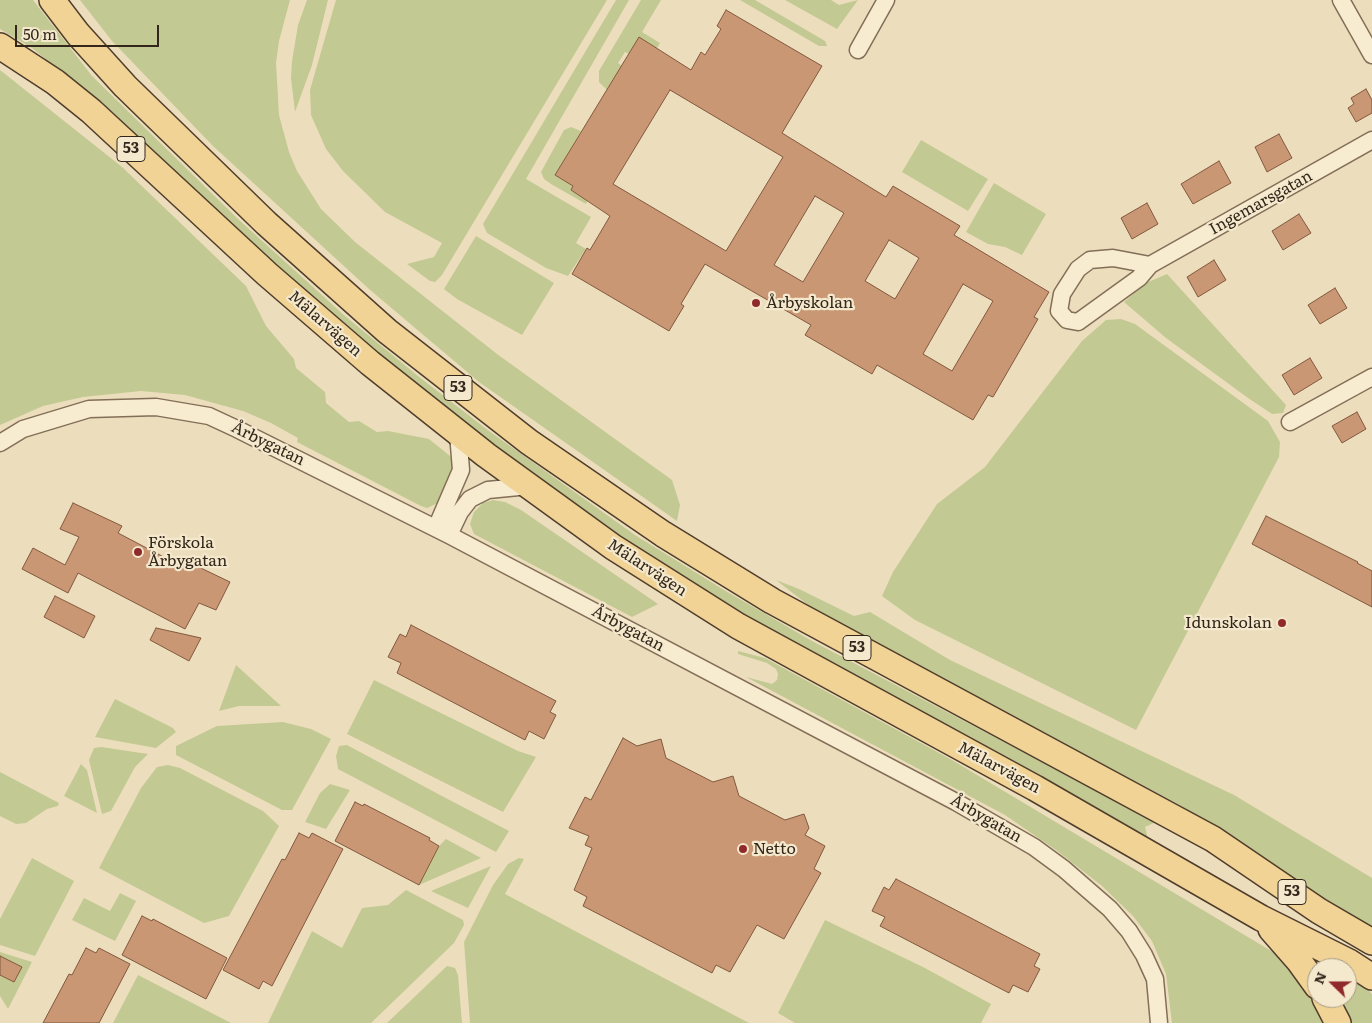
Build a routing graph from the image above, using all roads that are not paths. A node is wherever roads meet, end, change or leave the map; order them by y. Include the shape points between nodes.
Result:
1 (52, 0) edge
2 (886, 0) edge
3 (1344, 1) edge
4 (0, 46) edge
5 (858, 50) dead end
6 (1372, 55) edge
7 (1372, 140) edge
8 (1150, 265) junction
9 (1372, 377) edge
10 (1290, 422) dead end
11 (458, 433) junction
12 (0, 443) edge
13 (529, 486) junction
14 (443, 531) junction
15 (1261, 918) junction
16 (1372, 942) edge
17 (1307, 972) edge
18 (1372, 978) edge
19 (1330, 1008) edge
20 (1159, 1023) edge
21 (1338, 1023) edge

1 - 16 main road, 53 via 125,86 266,223 387,331 529,442 639,518 772,601 1213,839 1319,911
2 - 5 street
3 - 6 street
4 - 11 main road, Mälarvägen / 53 via 55,82 91,111 267,274 370,363
7 - 8 street, Ingemarsgatan
8 - 8 street, Ingemarsgatan via 1139,278 1078,322 1067,320 1059,311 1062,294 1078,270 1090,260 1113,258
9 - 10 street
11 - 13 main road, Mälarvägen / 53
11 - 14 street via 461,470
12 - 14 street, Årbygatan via 23,429 89,409 156,407 187,411 209,416 238,429
13 - 14 street via 488,490 470,499
13 - 15 main road, Mälarvägen / 53 via 630,558 738,626 1036,788
14 - 20 street, Årbygatan via 956,802 1034,848 1071,874 1129,931 1155,980
15 - 17 main road, 53
15 - 18 main road, Mälarvägen / 53 via 1349,962
19 - 21 main road

